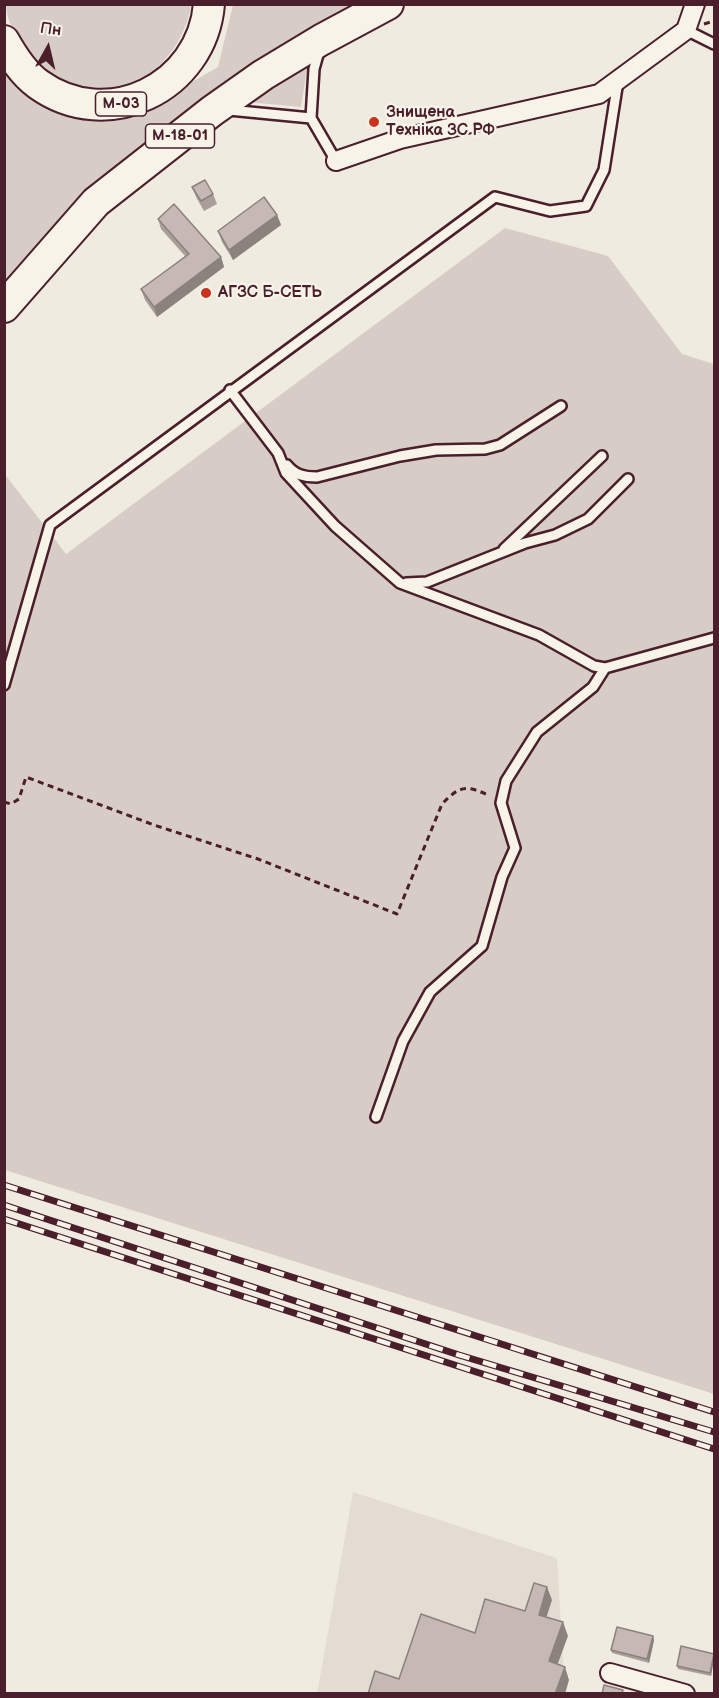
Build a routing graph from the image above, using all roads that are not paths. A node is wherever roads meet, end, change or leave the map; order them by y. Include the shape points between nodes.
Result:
1 (209, 4) edge
2 (388, 4) edge
3 (695, 4) edge
4 (686, 30) junction
5 (321, 39) junction
6 (4, 41) edge
7 (714, 44) edge
8 (618, 81) junction
9 (212, 111) junction
10 (310, 118) junction
11 (336, 161) joint
12 (4, 307) edge
13 (230, 390) junction
14 (561, 406) dead end
15 (278, 453) junction
16 (602, 456) dead end
17 (628, 479) dead end
18 (499, 553) junction
19 (400, 583) junction
20 (714, 638) edge
21 (605, 668) junction
22 (4, 685) edge
23 (376, 1117) dead end
24 (610, 1673) dead end
25 (685, 1694) edge

1 - 6 highway, М-03 via 203,35 190,60 171,82 146,97 118,105 90,105 62,98 37,84 17,63
2 - 5 highway, М-18-01
3 - 4 street
4 - 7 lane
4 - 8 street
5 - 9 highway, М-18-01
5 - 10 lane
8 - 11 street via 599,94 400,139
8 - 13 lane via 604,170 586,206 550,211 495,197
9 - 10 lane via 262,111
9 - 12 highway, М-18-01 via 96,202
10 - 11 lane
13 - 15 lane
13 - 22 lane via 50,525
14 - 15 lane via 500,445 400,456 317,477 293,472
15 - 19 lane via 286,473 335,526
16 - 18 lane
17 - 18 lane via 588,519 555,535
18 - 19 lane via 428,582
19 - 21 lane via 528,631
20 - 21 lane
21 - 23 lane via 593,687 537,732 506,781 501,803 515,848 502,877 482,946 430,993 403,1041
24 - 25 street

